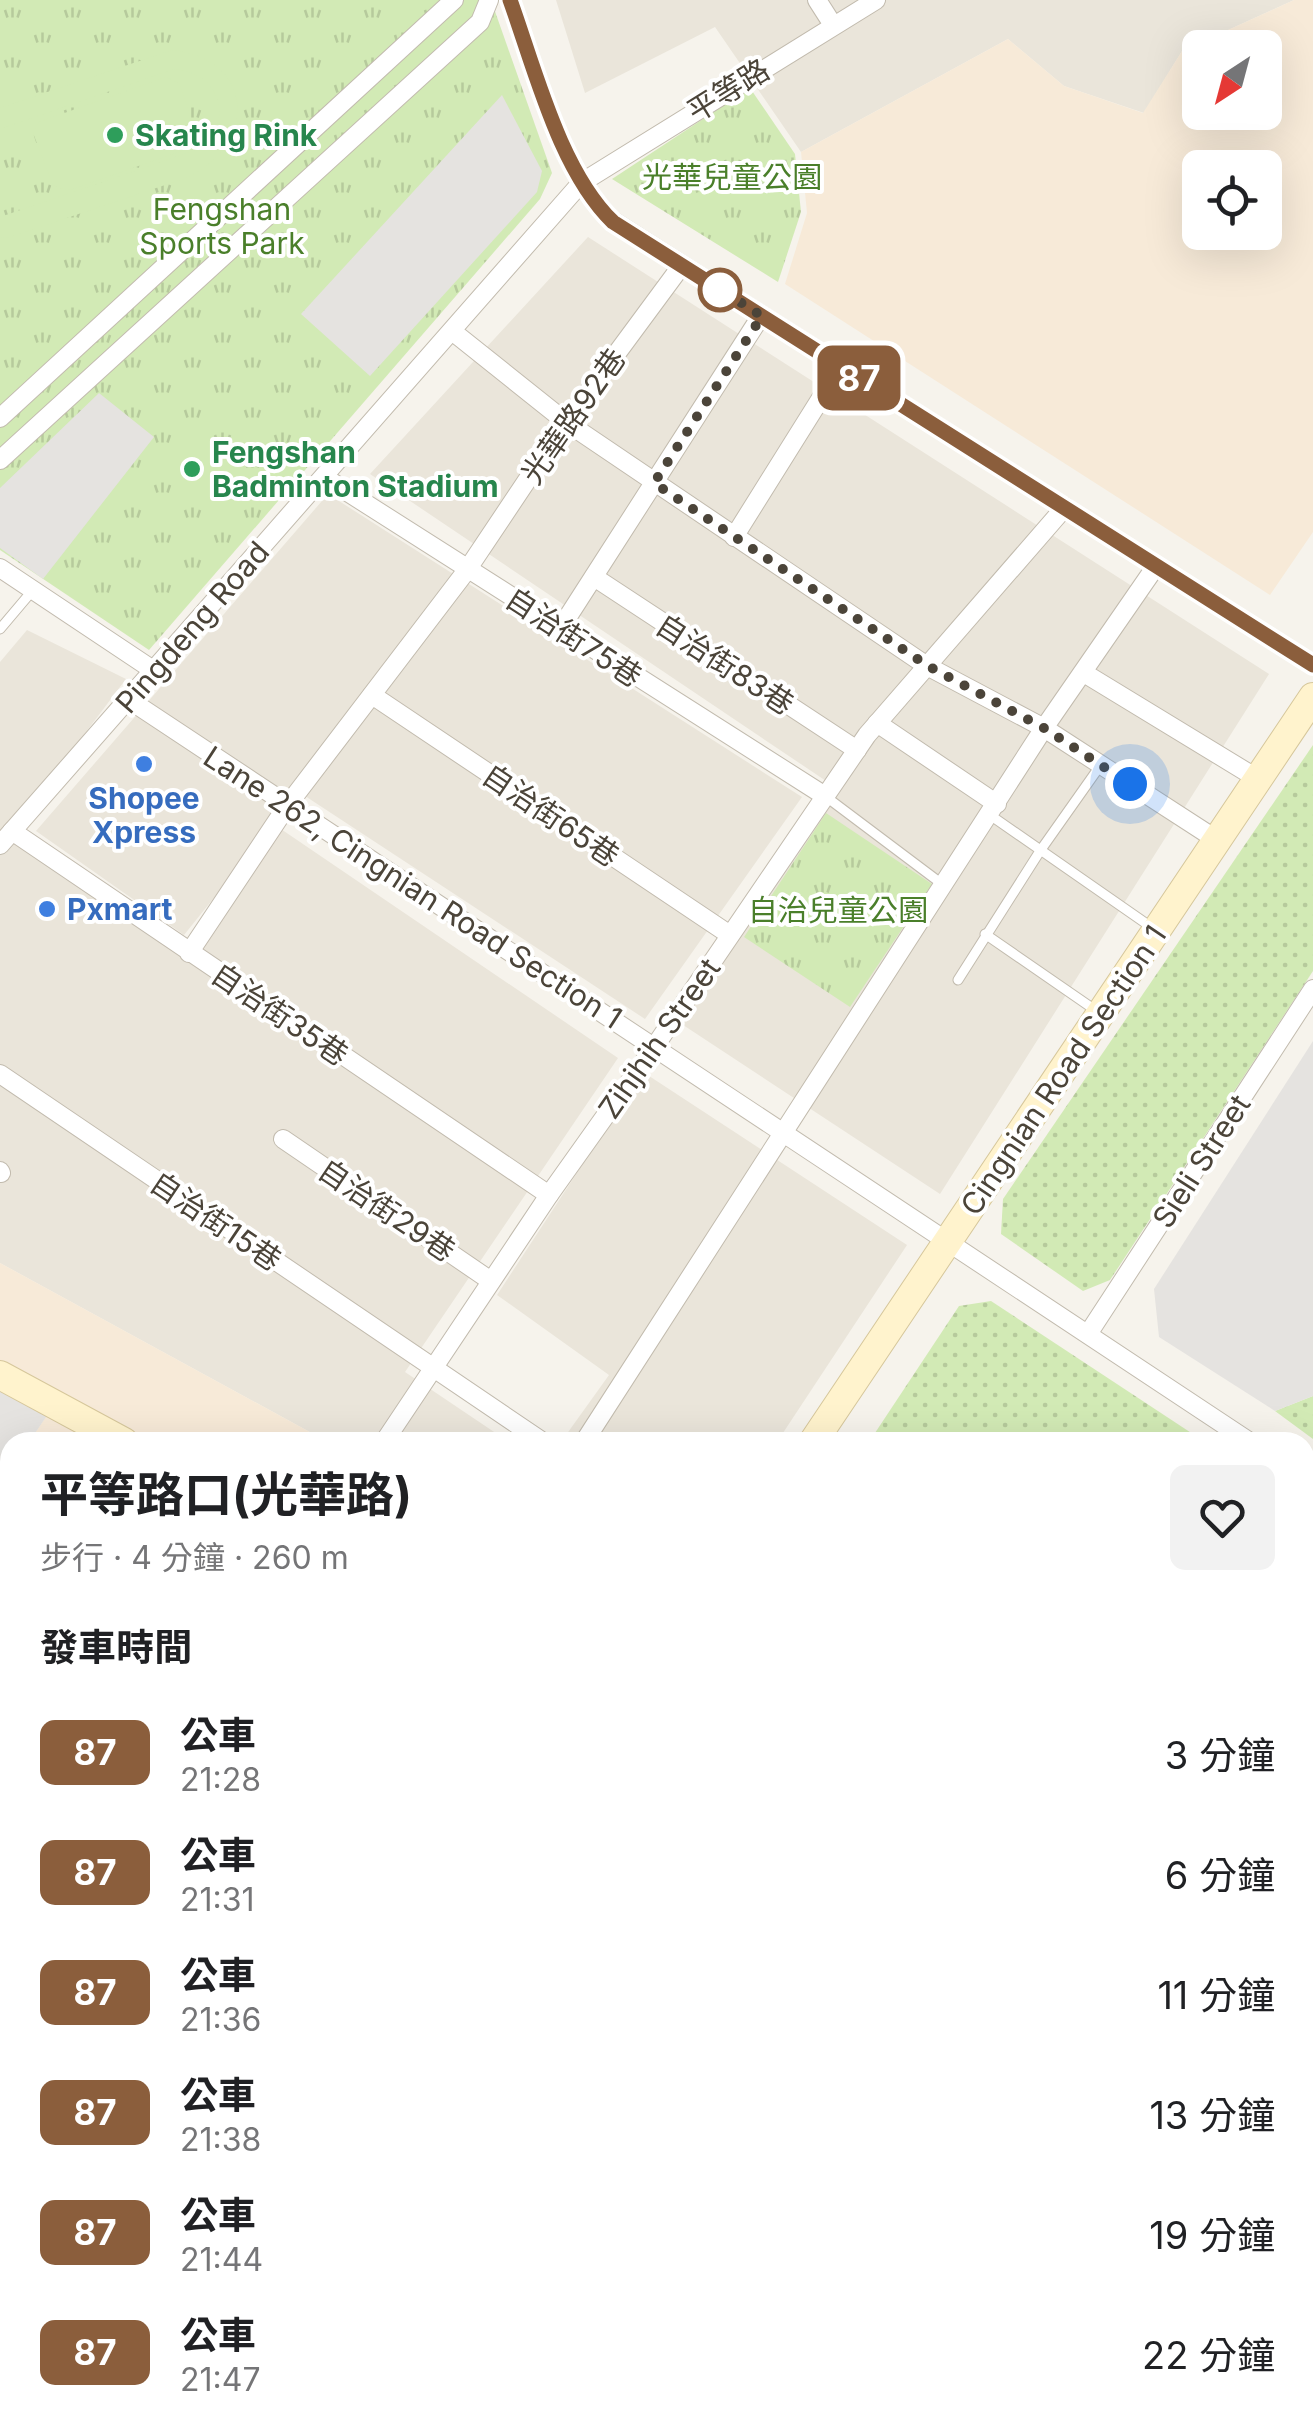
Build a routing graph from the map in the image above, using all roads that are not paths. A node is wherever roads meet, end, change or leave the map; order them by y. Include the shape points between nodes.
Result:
1 (454, 0) edge
2 (489, 0) edge
3 (510, 0) edge
4 (817, 0) edge
5 (876, 0) edge
6 (833, 25) junction
7 (581, 184) junction
8 (682, 266) junction
9 (762, 316) junction
10 (452, 331) junction
11 (841, 366) junction
12 (0, 418) edge
13 (566, 422) junction
14 (0, 460) edge
15 (324, 476) junction
16 (654, 483) junction
17 (1065, 507) junction
18 (734, 536) junction
19 (1156, 566) junction
20 (0, 568) edge
21 (468, 570) junction
22 (594, 577) junction
23 (33, 590) junction
24 (0, 630) edge
25 (560, 630) junction
26 (1313, 665) edge
27 (928, 666) junction
28 (153, 670) junction
29 (1084, 673) junction
30 (372, 695) junction
31 (1313, 697) edge
32 (128, 700) junction
33 (878, 723) junction
34 (1044, 728) junction
35 (857, 750) junction
36 (1100, 766) junction
37 (1258, 779) junction
38 (825, 796) junction
39 (287, 806) junction
40 (994, 809) junction
41 (6, 838) edge
42 (1217, 840) junction
43 (1040, 851) junction
44 (944, 886) junction
45 (1156, 930) junction
46 (985, 934) junction
47 (730, 935) junction
48 (189, 953) junction
49 (958, 980) dead end
50 (1313, 989) edge
51 (1101, 1013) junction
52 (655, 1046) junction
53 (0, 1074) edge
54 (784, 1134) junction
55 (283, 1138) dead end
56 (549, 1195) junction
57 (947, 1242) junction
58 (491, 1281) junction
59 (1088, 1334) junction
60 (433, 1368) junction
61 (0, 1374) edge
62 (106, 1432) edge
63 (391, 1432) edge
64 (529, 1432) edge
65 (590, 1432) edge
66 (820, 1432) edge
67 (1235, 1432) edge

1 - 12 street
2 - 14 street via 480,22
3 - 7 street
4 - 6 street
5 - 6 street, 平等路
6 - 7 street, 平等路
7 - 8 street via 613,222
7 - 10 street, Pingdeng Road
8 - 9 street
8 - 13 street, 光華路92巷
9 - 11 street
9 - 16 street
10 - 13 street
10 - 15 street, Pingdeng Road
11 - 17 street
11 - 18 street
13 - 16 street
13 - 21 street, 光華路92巷
15 - 21 street, 自治街75巷
15 - 28 street, Pingdeng Road
16 - 18 street
16 - 22 street
17 - 19 street
17 - 27 street, Zihjhih Street
18 - 27 street
19 - 26 street
19 - 29 street
20 - 23 street
21 - 25 street, 自治街75巷
21 - 30 street, 光華路92巷
22 - 25 street
22 - 35 street, 自治街83巷
23 - 24 lane
23 - 28 street
25 - 38 street, 自治街75巷
27 - 33 street, Zihjhih Street
27 - 34 street
28 - 32 street, Pingdeng Road
29 - 34 street
29 - 37 street
30 - 39 street, 光華路92巷
30 - 47 street, 自治街65巷
31 - 37 street, Cingnian Road Section 1
32 - 39 street, Lane 262, Cingnian Road Section 1
32 - 41 street, Pingdeng Road
33 - 35 street, Zihjhih Street
33 - 40 street
34 - 36 street
34 - 40 street
35 - 38 street, Zihjhih Street
36 - 42 street
36 - 43 lane
37 - 42 street, Cingnian Road Section 1
38 - 44 lane
38 - 47 street, Zihjhih Street
39 - 48 street, 光華路92巷
39 - 52 street, Lane 262, Cingnian Road Section 1
40 - 43 lane
40 - 44 street
41 - 48 street, 自治街35巷
42 - 45 street, Cingnian Road Section 1
43 - 45 lane
43 - 46 lane
44 - 54 street
45 - 51 street, Cingnian Road Section 1
46 - 49 lane
46 - 51 lane
47 - 52 street, Zihjhih Street
48 - 56 street, 自治街35巷
50 - 59 street, Sieli Street
51 - 57 street, Cingnian Road Section 1
52 - 54 street, Lane 262, Cingnian Road Section 1
52 - 56 street, Zihjhih Street
53 - 60 street, 自治街15巷
54 - 57 street, Lane 262, Cingnian Road Section 1
54 - 65 street
55 - 58 street, 自治街29巷
56 - 58 street, Zihjhih Street
57 - 59 street, Lane 262, Cingnian Road Section 1
57 - 66 street, Cingnian Road Section 1
58 - 60 street, Zihjhih Street
59 - 67 street, Lane 262, Cingnian Road Section 1
60 - 63 street, Zihjhih Street
60 - 64 street, 自治街15巷
61 - 62 street

